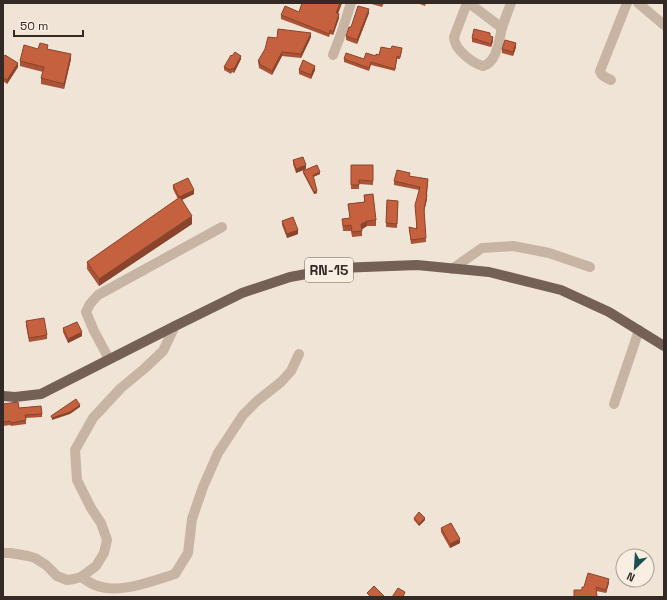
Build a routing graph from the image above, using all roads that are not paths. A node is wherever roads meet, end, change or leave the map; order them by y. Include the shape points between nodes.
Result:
1 (351, 3) edge
2 (468, 3) edge
3 (511, 3) edge
4 (627, 3) edge
5 (638, 3) edge
6 (664, 25) edge
7 (502, 28) junction
8 (333, 55) dead end
9 (611, 80) dead end
10 (222, 227) dead end
11 (590, 267) dead end
12 (452, 269) junction
13 (175, 326) junction
14 (639, 330) junction
15 (664, 346) edge
16 (298, 354) dead end
17 (109, 359) junction
18 (3, 396) edge
19 (614, 404) dead end
20 (3, 553) edge
21 (81, 577) junction

1 - 8 street
2 - 7 street
2 - 7 street via 454,41 464,55 476,64 483,66 490,63 496,54
3 - 7 street
4 - 9 street via 600,71
5 - 6 street
10 - 17 street via 98,295 90,304 86,312
11 - 12 street via 549,253 513,246 482,248
12 - 13 main road, RN-15 via 417,265 339,268 290,277 242,293
12 - 14 main road, RN-15 via 489,272 561,290 609,312
13 - 17 main road, RN-15
13 - 21 street via 163,351 121,388 93,418 75,450 77,480 101,522 107,540 104,553 96,566
14 - 15 main road, RN-15
14 - 19 street
16 - 21 street via 291,371 243,415 218,453 192,519 188,553 175,574 113,589 95,585
17 - 18 main road, RN-15 via 41,394
20 - 21 street via 35,558 57,576 67,580

